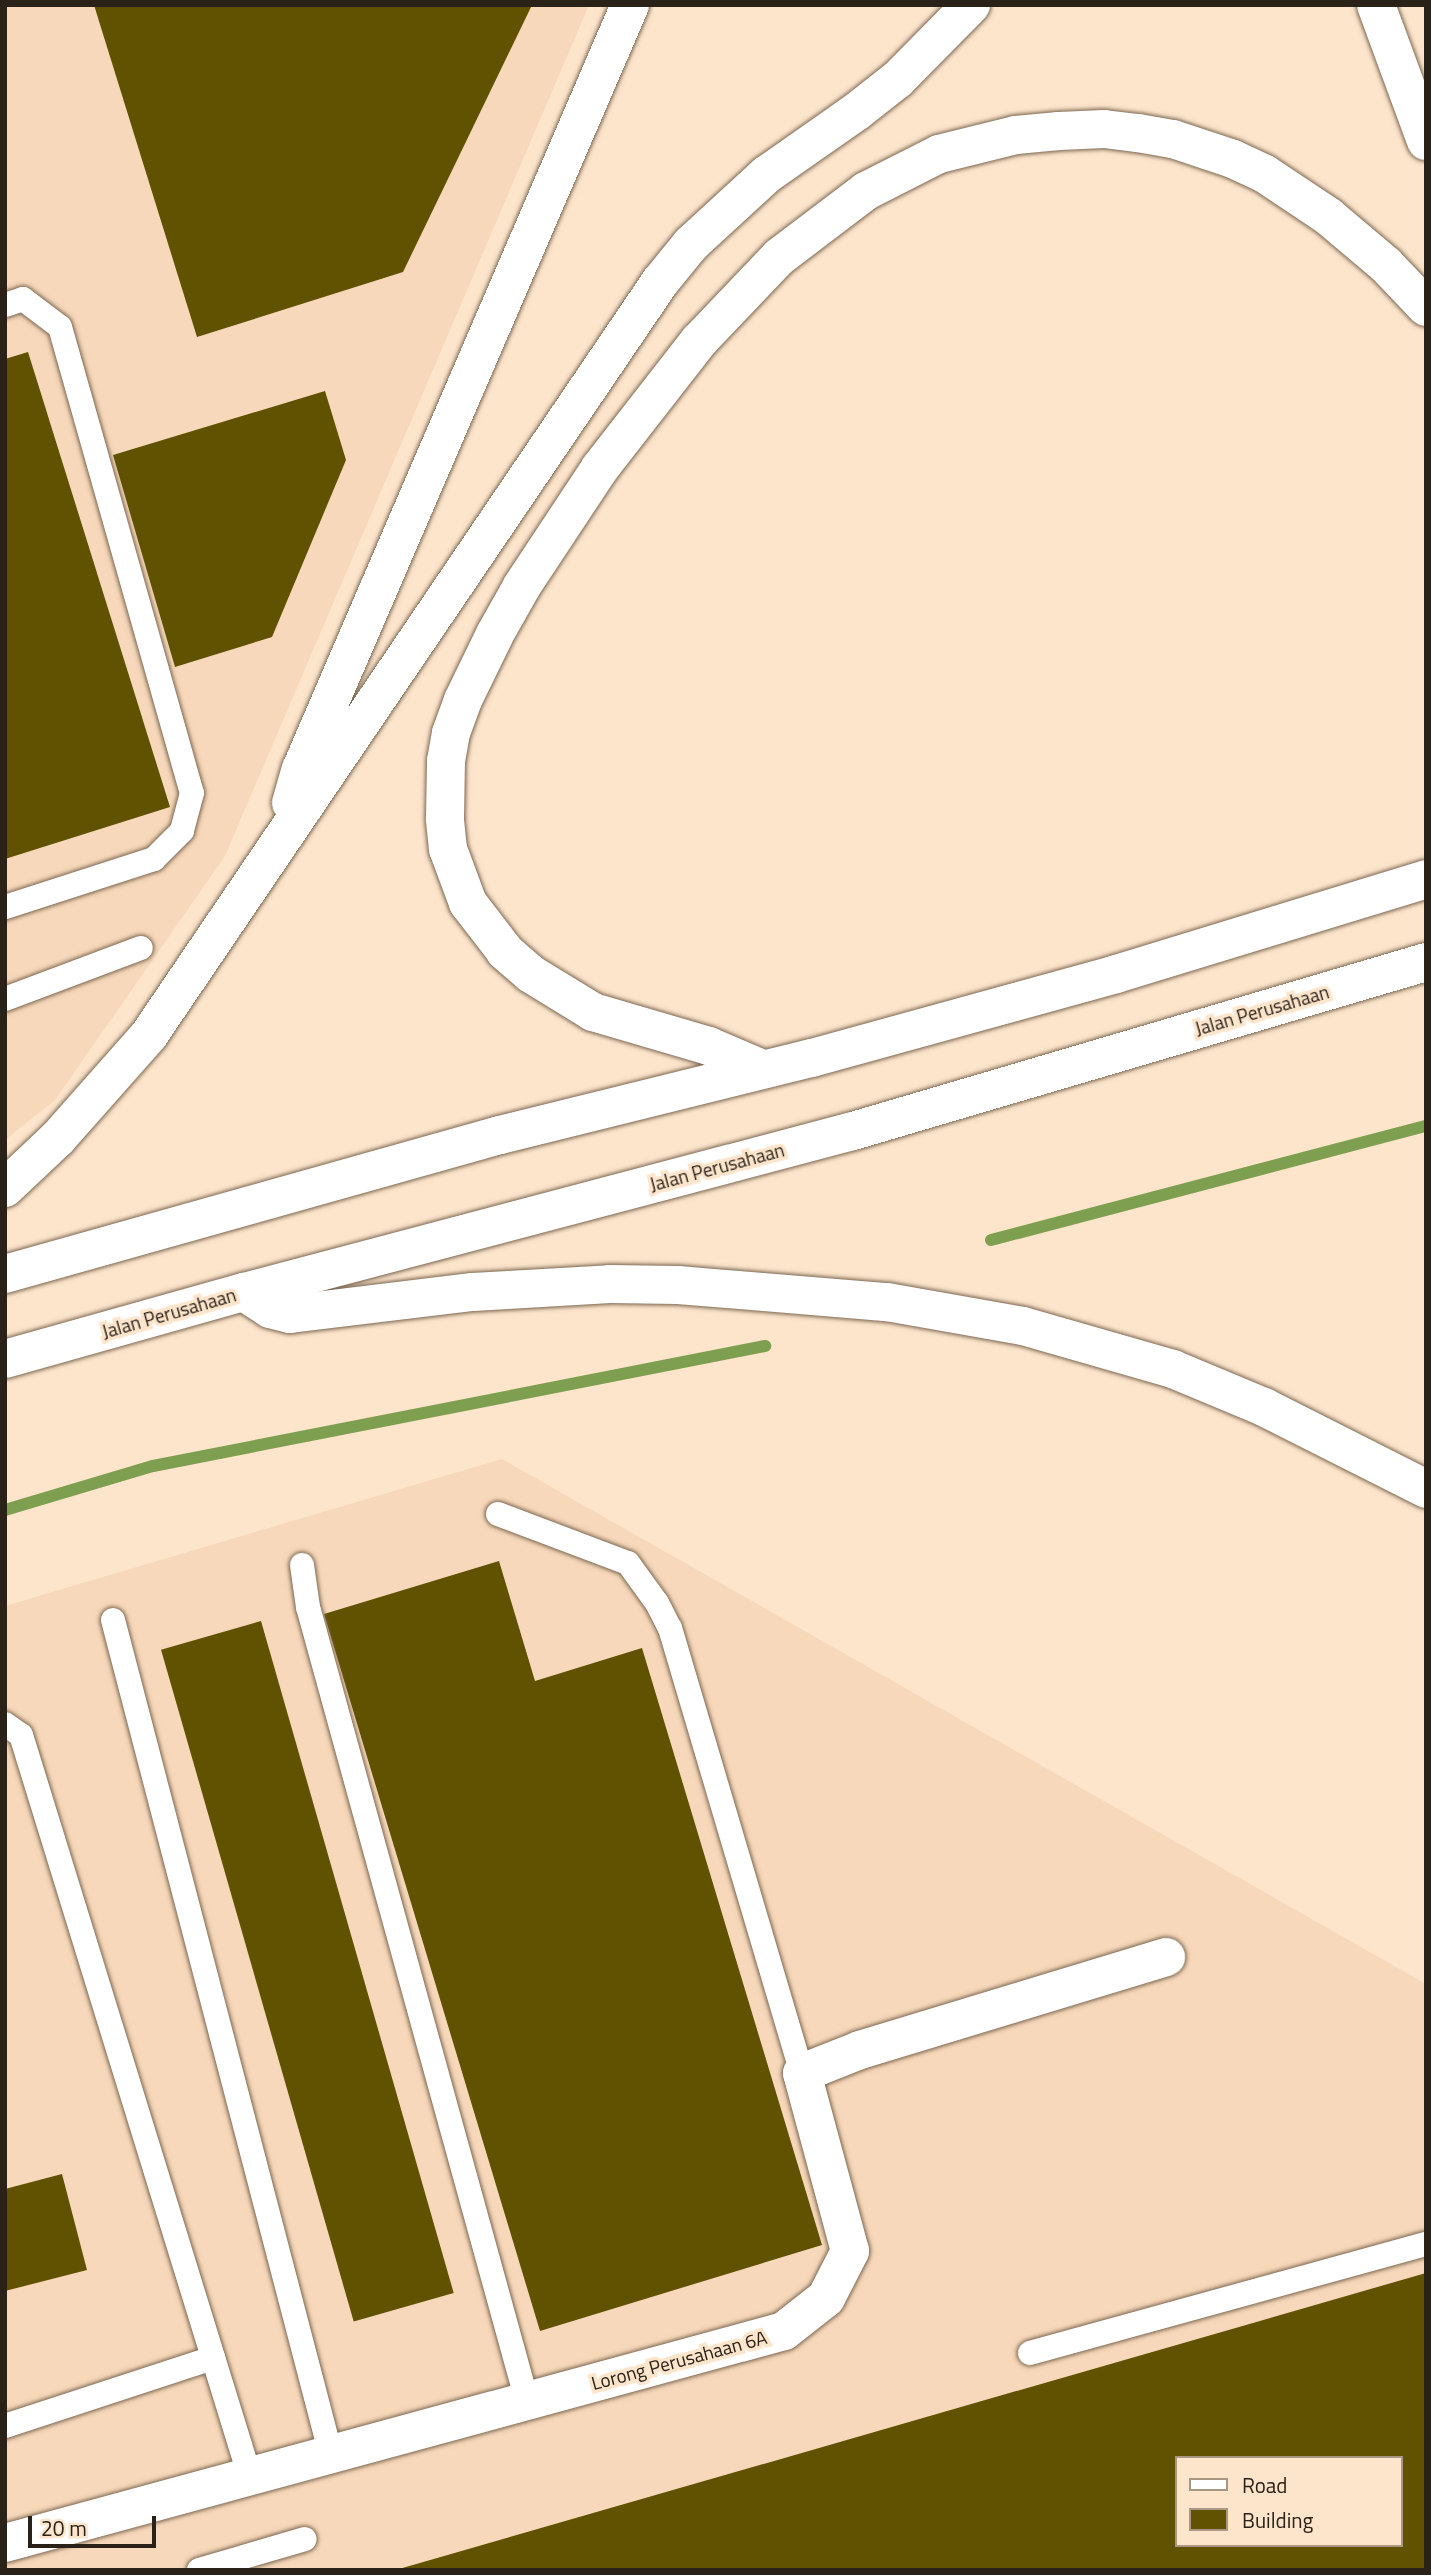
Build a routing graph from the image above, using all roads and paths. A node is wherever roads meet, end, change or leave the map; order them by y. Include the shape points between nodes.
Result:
1 (630, 5) edge
2 (971, 5) edge
3 (1376, 5) edge
4 (1401, 5) edge
5 (1410, 99) junction
6 (1426, 141) edge
7 (5, 304) edge
8 (1426, 307) edge
9 (281, 842) junction
10 (1426, 879) edge
11 (5, 907) edge
12 (141, 948) dead end
13 (1426, 962) edge
14 (5, 999) edge
15 (760, 1069) junction
16 (5, 1188) edge
17 (5, 1274) edge
18 (244, 1292) junction
19 (5, 1359) edge
20 (1426, 1489) edge
21 (498, 1514) dead end
22 (302, 1565) dead end
23 (113, 1620) dead end
24 (5, 1724) edge
25 (1166, 1957) dead end
26 (802, 2073) junction
27 (1426, 2244) edge
28 (1030, 2353) dead end
29 (213, 2358) junction
30 (527, 2401) junction
31 (5, 2426) edge
32 (331, 2455) junction
33 (250, 2477) junction
34 (304, 2539) dead end
35 (5, 2543) edge
36 (199, 2570) edge

1 - 9 main road via 301,769
2 - 9 main road via 898,79 766,175 691,244 621,339
3 - 5 main road
4 - 5 main road
5 - 6 main road
7 - 11 lane via 23,299 60,327 192,793 182,831 154,859
8 - 15 main road via 1386,265 1328,216 1244,164 1161,137 1104,129 1059,131 1016,135 939,153 866,191 779,257 699,341 600,468 522,586 483,657 451,733 445,818 448,849 468,903 505,951 531,974 593,1012 709,1046
9 - 16 main road via 149,1035 58,1138
10 - 15 main road via 1116,974
12 - 14 lane
13 - 18 main road, Jalan Perusahaan via 853,1131
15 - 17 main road via 500,1135
18 - 19 main road, Jalan Perusahaan
18 - 20 main road via 290,1314 473,1292 610,1284 678,1284 887,1301 1023,1326 1173,1369 1276,1413
21 - 26 lane via 628,1563 657,1603 670,1628
22 - 30 lane via 308,1606
23 - 32 lane
24 - 29 lane via 21,1735
25 - 26 main road via 860,2050
26 - 30 main road, Lorong Perusahaan 6A via 850,2251 826,2298 784,2331
27 - 28 lane
29 - 31 lane
29 - 33 lane
30 - 32 main road, Lorong Perusahaan 6A
32 - 33 main road, Lorong Perusahaan 6A
33 - 35 main road, Lorong Perusahaan 6A
34 - 36 lane

